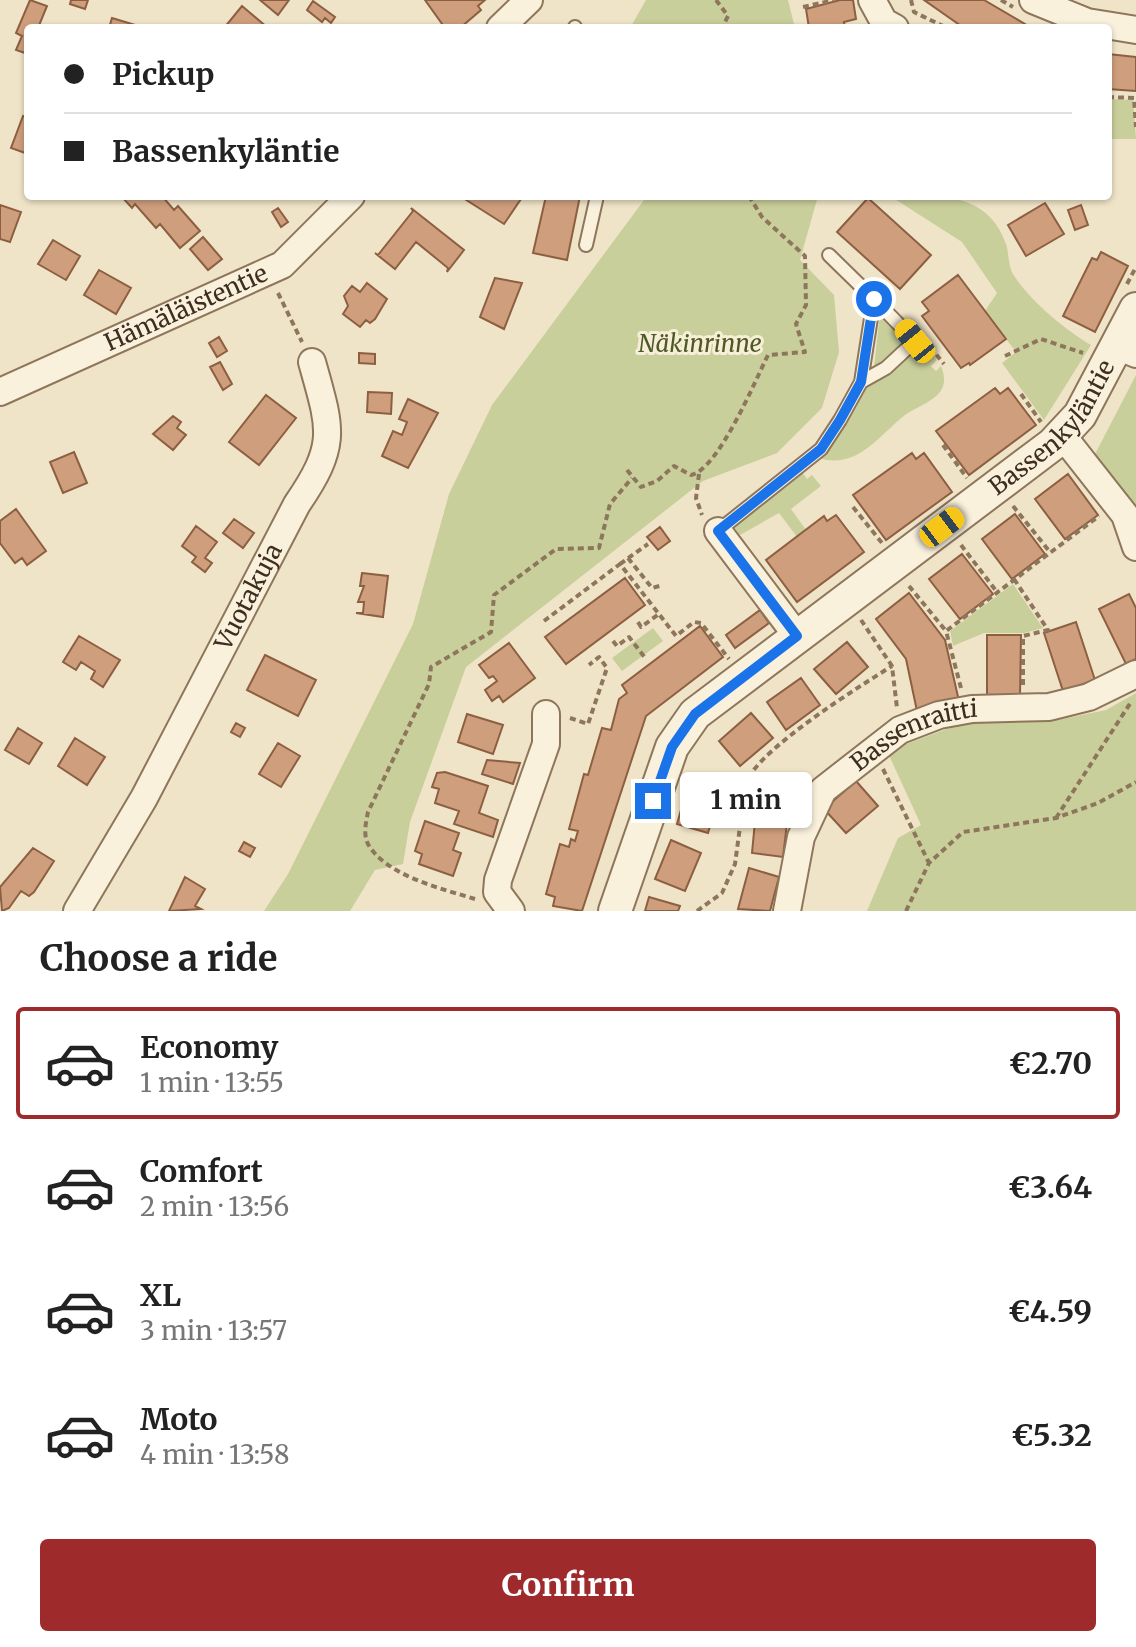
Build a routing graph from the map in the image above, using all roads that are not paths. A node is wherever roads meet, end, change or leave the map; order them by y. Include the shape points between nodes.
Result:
1 (529, 0) edge
2 (872, 0) edge
3 (1033, 0) edge
4 (504, 24) edge
5 (888, 24) edge
6 (1099, 24) edge
7 (1112, 26) edge
8 (1136, 30) edge
9 (347, 200) edge
10 (596, 200) edge
11 (586, 245) dead end
12 (829, 255) dead end
13 (874, 299) junction
14 (1136, 309) edge
15 (1115, 351) edge
16 (312, 362) road end
17 (861, 382) junction
18 (0, 392) edge
19 (1054, 431) junction
20 (718, 531) joint
21 (1136, 547) edge
22 (797, 636) junction
23 (1136, 674) edge
24 (558, 716) road end
25 (506, 906) edge
26 (77, 911) edge
27 (615, 911) edge
28 (787, 911) edge

1 - 4 street
2 - 5 street
3 - 6 street
7 - 8 street
9 - 18 street, Hämäläistentie via 282,265
10 - 11 lane
12 - 13 lane
13 - 17 lane
13 - 17 lane via 915,341
14 - 15 street, Bassenkyläntie
15 - 19 street, Bassenkyläntie via 1080,415
16 - 26 street, Vuotakuja via 328,443 321,468 297,504 144,798
17 - 20 lane via 821,449
19 - 21 street via 1125,515
19 - 22 street, Bassenkyläntie
20 - 22 street
22 - 27 street, Bassenkyläntie via 708,703 682,731
23 - 28 street, Bassenraitti via 1089,697 1049,707 966,710 900,730 823,790 801,837
24 - 25 street via 498,880

